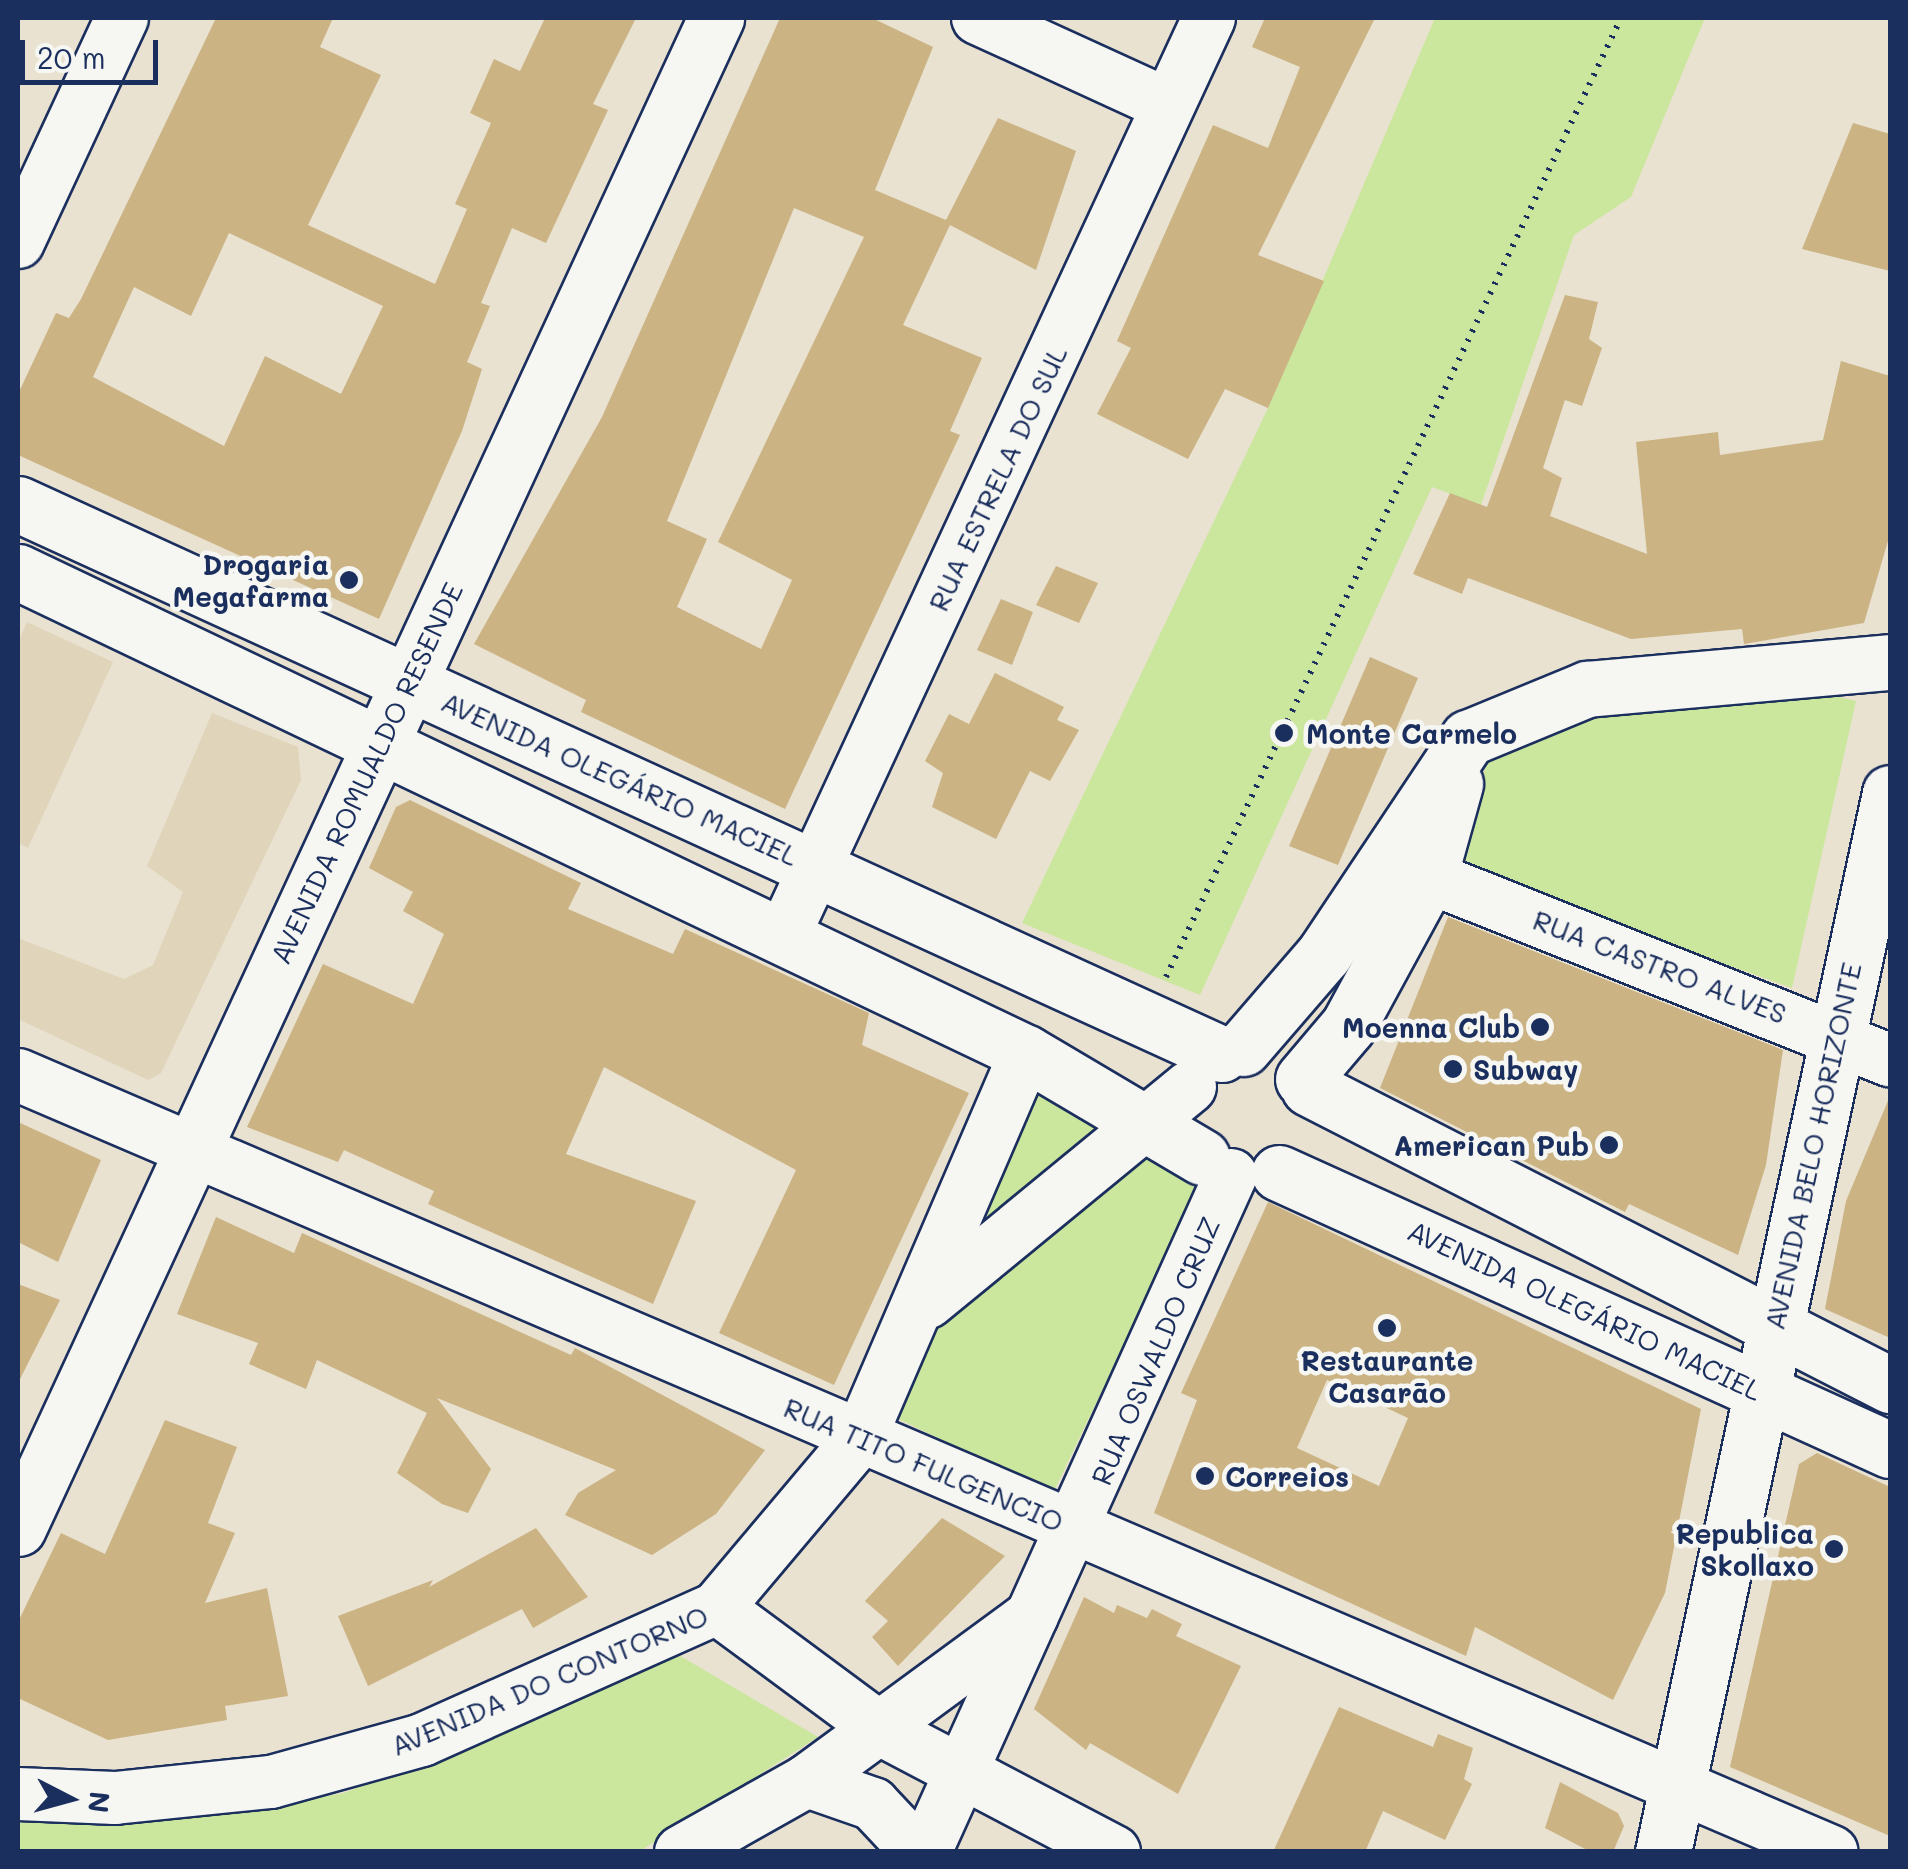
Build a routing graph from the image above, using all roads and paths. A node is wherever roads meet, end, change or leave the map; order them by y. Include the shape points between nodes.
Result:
1 (122, 18) edge
2 (716, 18) edge
3 (978, 18) edge
4 (1209, 18) edge
5 (1622, 18) edge
6 (1168, 105) junction
7 (18, 242) edge
8 (18, 504) edge
9 (18, 572) edge
10 (1890, 662) edge
11 (407, 683) junction
12 (1468, 738) junction
13 (381, 740) junction
14 (1890, 793) edge
15 (819, 866) junction
16 (1428, 877) junction
17 (783, 937) junction
18 (1144, 1024) junction
19 (1836, 1035) junction
20 (1026, 1053) junction
21 (1890, 1060) edge
22 (1218, 1063) junction
23 (18, 1075) edge
24 (1306, 1083) junction
25 (1147, 1119) junction
26 (192, 1149) junction
27 (1237, 1168) junction
28 (923, 1306) junction
29 (1772, 1331) junction
30 (1890, 1385) edge
31 (1759, 1390) junction
32 (860, 1438) junction
33 (1890, 1450) edge
34 (18, 1528) edge
35 (1078, 1529) junction
36 (717, 1608) junction
37 (1042, 1609) junction
38 (882, 1730) junction
39 (963, 1768) junction
40 (1678, 1778) junction
41 (806, 1781) junction
42 (18, 1794) edge
43 (681, 1852) edge
44 (921, 1852) edge
45 (1114, 1852) edge
46 (1664, 1852) edge
47 (1832, 1852) edge

1 - 7 street
2 - 11 main road, AVENIDA ROMUALDO RESENDE
3 - 6 street
4 - 6 street, RUA ESTRELA DO SUL
5 - 18 path
6 - 15 street, RUA ESTRELA DO SUL
8 - 11 main road, AVENIDA OLEGÁRIO MACIEL
9 - 13 main road, AVENIDA OLEGÁRIO MACIEL
10 - 12 main road via 1587,689
11 - 13 main road, AVENIDA ROMUALDO RESENDE
11 - 15 main road, AVENIDA OLEGÁRIO MACIEL
12 - 16 main road
12 - 22 main road via 1324,954
13 - 17 main road, AVENIDA OLEGÁRIO MACIEL
13 - 26 main road, AVENIDA ROMUALDO RESENDE
14 - 19 main road, AVENIDA BELO HORIZONTE
15 - 17 street, RUA ESTRELA DO SUL
15 - 18 main road, AVENIDA OLEGÁRIO MACIEL
16 - 19 street, RUA CASTRO ALVES
16 - 24 main road via 1348,1026
17 - 20 main road, AVENIDA OLEGÁRIO MACIEL
18 - 22 main road, AVENIDA OLEGÁRIO MACIEL
19 - 21 street, RUA CASTRO ALVES
19 - 29 main road, AVENIDA BELO HORIZONTE
20 - 25 main road, AVENIDA OLEGÁRIO MACIEL
20 - 28 street, AVENIDA DO CONTORNO
22 - 24 main road via 1271,1052
22 - 25 street, AVENIDA DO CONTORNO
22 - 27 main road via 1186,1124
23 - 26 street, RUA TITO FULGENCIO
24 - 27 main road via 1308,1136
24 - 29 main road
25 - 27 main road, AVENIDA OLEGÁRIO MACIEL
25 - 28 street, AVENIDA DO CONTORNO
26 - 32 street, RUA TITO FULGENCIO
26 - 34 main road, AVENIDA ROMUALDO RESENDE
27 - 31 main road, AVENIDA OLEGÁRIO MACIEL
27 - 35 street, RUA OSWALDO CRUZ
28 - 32 street, AVENIDA DO CONTORNO
29 - 30 main road
29 - 31 main road, AVENIDA BELO HORIZONTE
31 - 33 main road, AVENIDA OLEGÁRIO MACIEL
31 - 40 main road, AVENIDA BELO HORIZONTE
32 - 35 street, RUA TITO FULGENCIO
32 - 36 street, AVENIDA DO CONTORNO
35 - 37 street, RUA OSWALDO CRUZ
35 - 40 street, RUA TITO FULGENCIO
36 - 38 street
36 - 42 street, AVENIDA DO CONTORNO via 422,1740 271,1782 115,1798
37 - 38 street
37 - 39 street, RUA OSWALDO CRUZ
38 - 39 street
38 - 41 street
39 - 44 street, RUA OSWALDO CRUZ
39 - 45 street
40 - 46 main road, AVENIDA BELO HORIZONTE
40 - 47 street, RUA TITO FULGENCIO
41 - 43 street
41 - 44 street via 873,1804

